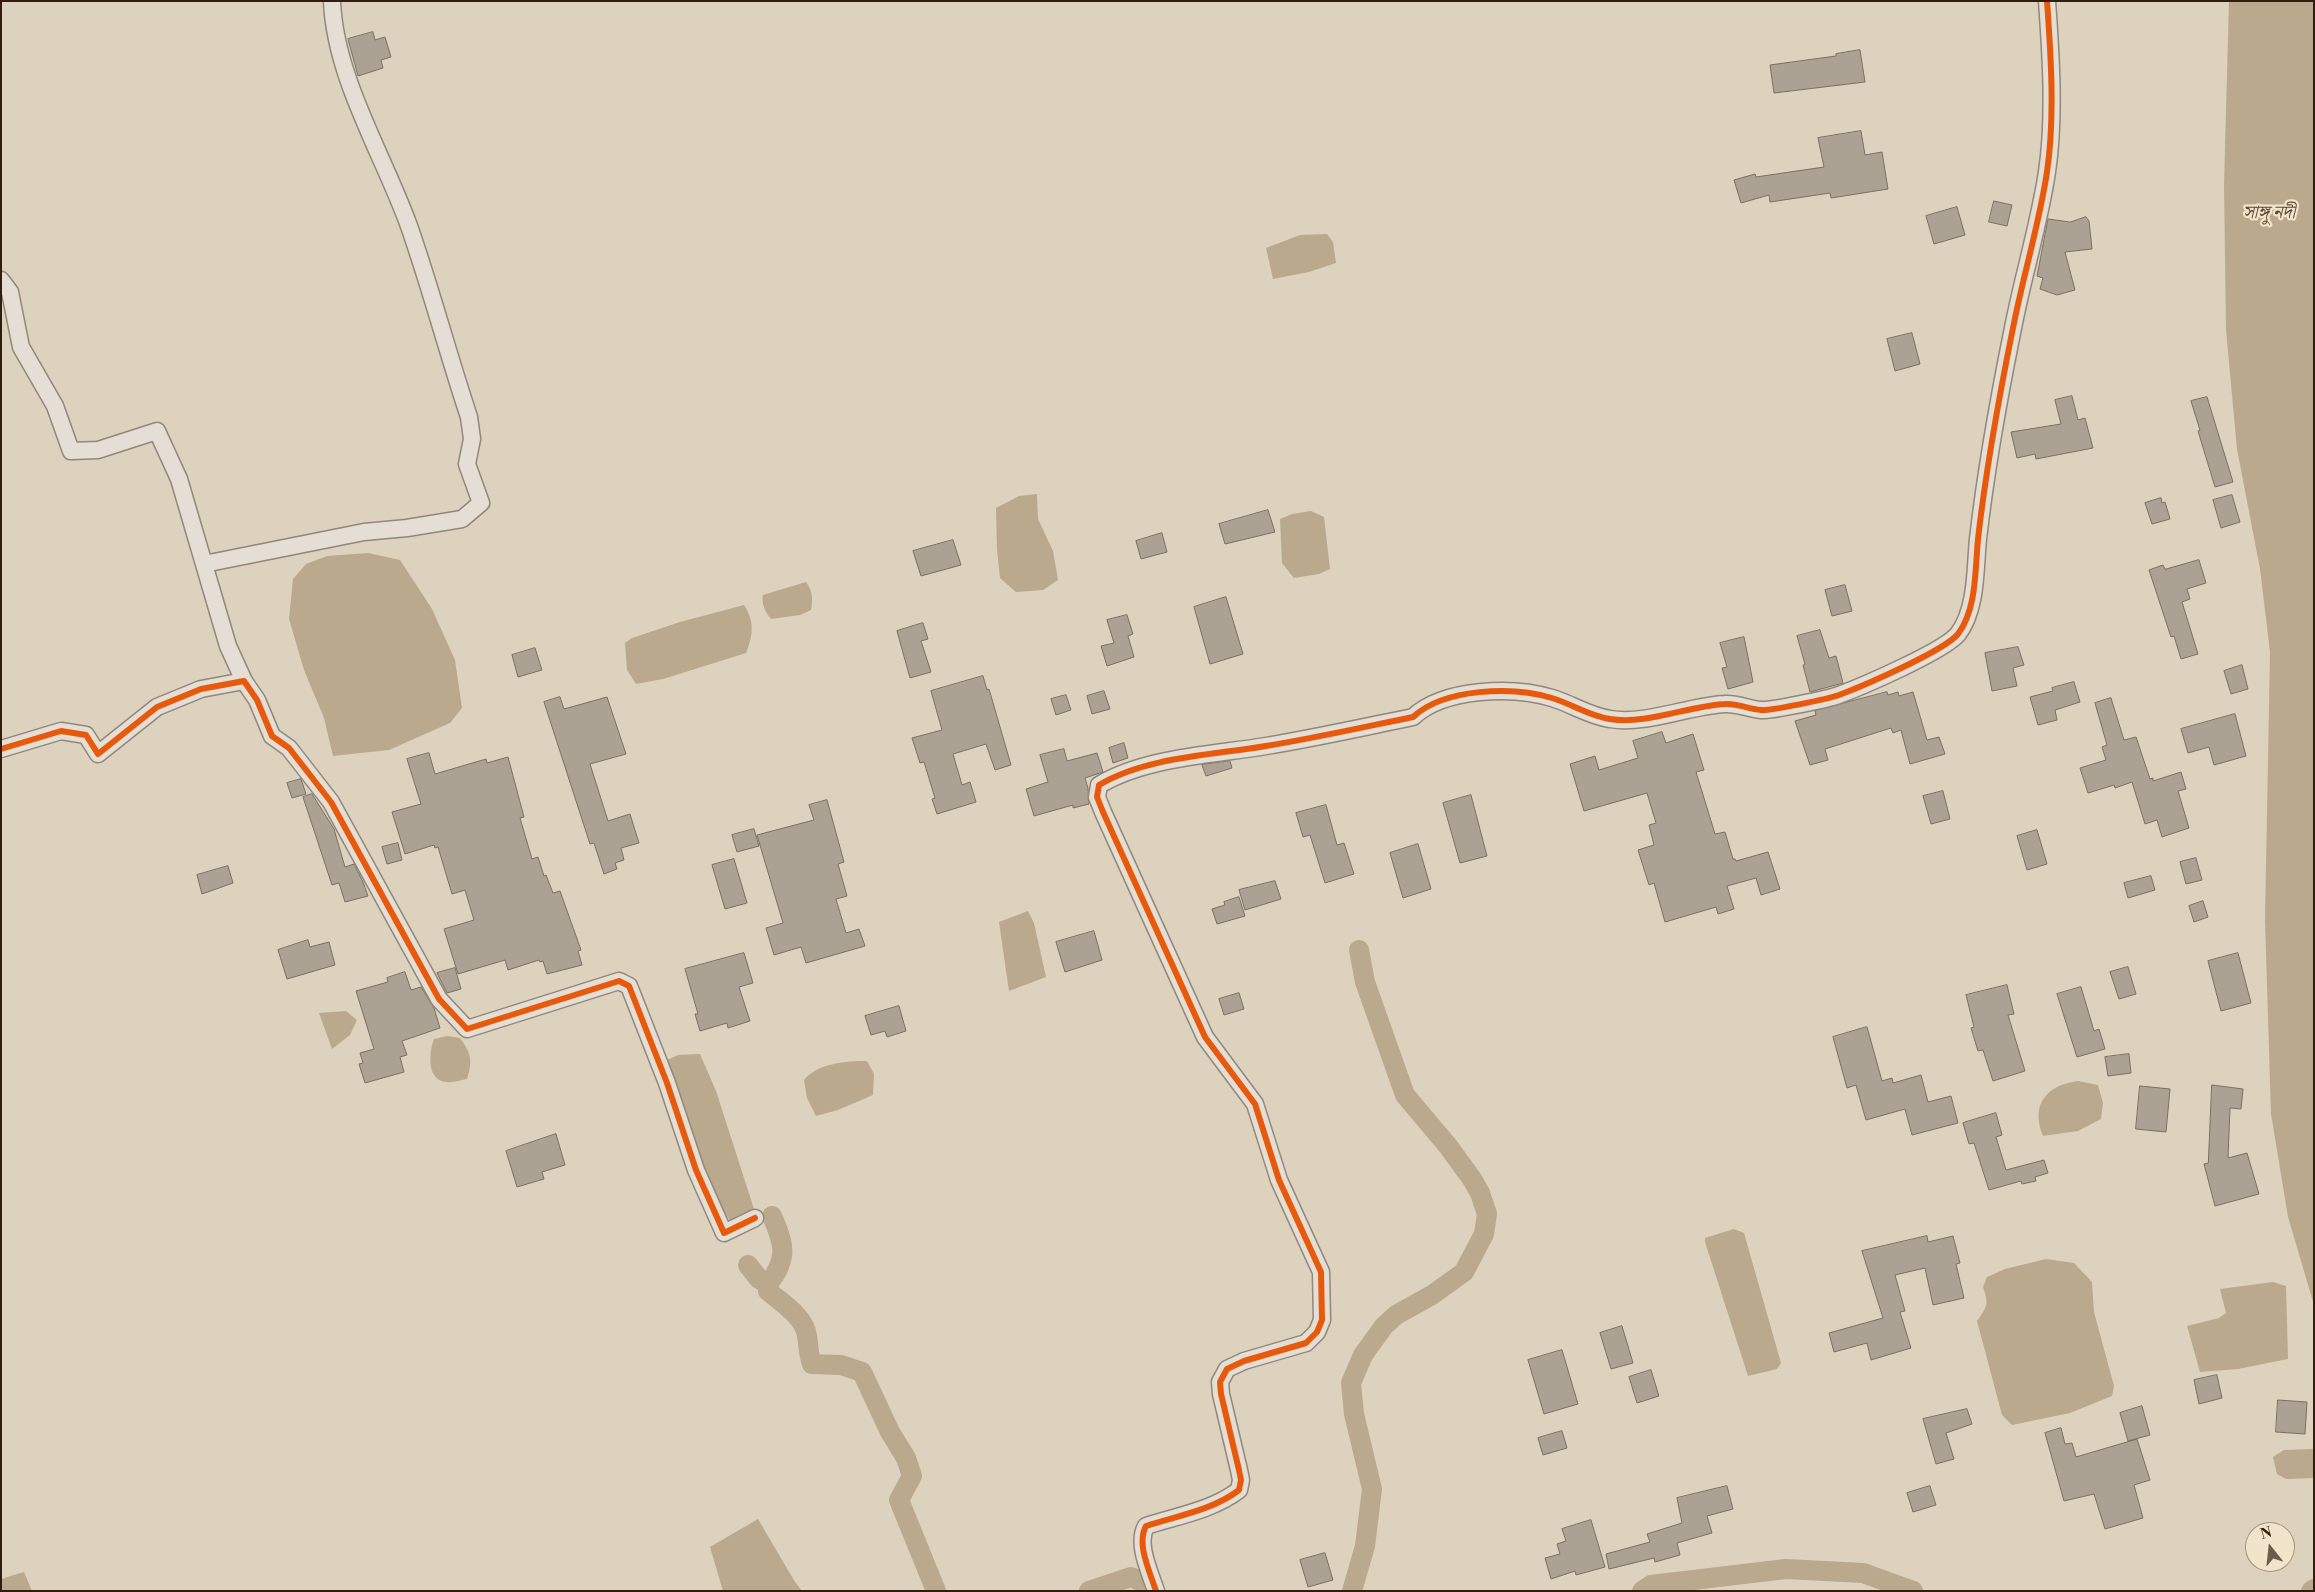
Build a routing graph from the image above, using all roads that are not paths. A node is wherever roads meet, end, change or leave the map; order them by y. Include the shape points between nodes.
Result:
1 (332, 1) edge
2 (2047, 1) edge
3 (1, 280) edge
4 (204, 564) junction
5 (244, 681) junction
6 (1, 749) edge
7 (755, 1218) dead end
8 (1156, 1591) edge

1 - 4 street via 344,65 409,226 468,417 472,440 467,464 480,503 462,519 364,532
2 - 8 street via 2052,79 2047,171 2012,329 1981,514 1971,606 1956,636 1939,648 1836,696 1761,710 1725,704 1625,721 1601,717 1527,692 1478,692 1436,701 1412,717 1138,768 1117,774 1099,785 1097,797 1103,812 1205,1036 1255,1104 1279,1180 1321,1272 1322,1320 1317,1332 1306,1343 1227,1369 1220,1382 1241,1480 1239,1490 1215,1504 1146,1526 1142,1545
3 - 4 street via 10,292 21,347 55,406 71,451 98,450 157,431 179,479
4 - 5 street via 228,646
5 - 6 street via 201,688 157,707 98,754 86,735 61,731
5 - 7 street via 257,700 272,736 289,748 331,802 444,1005 467,1029 619,981 629,986 667,1083 696,1170 724,1233

